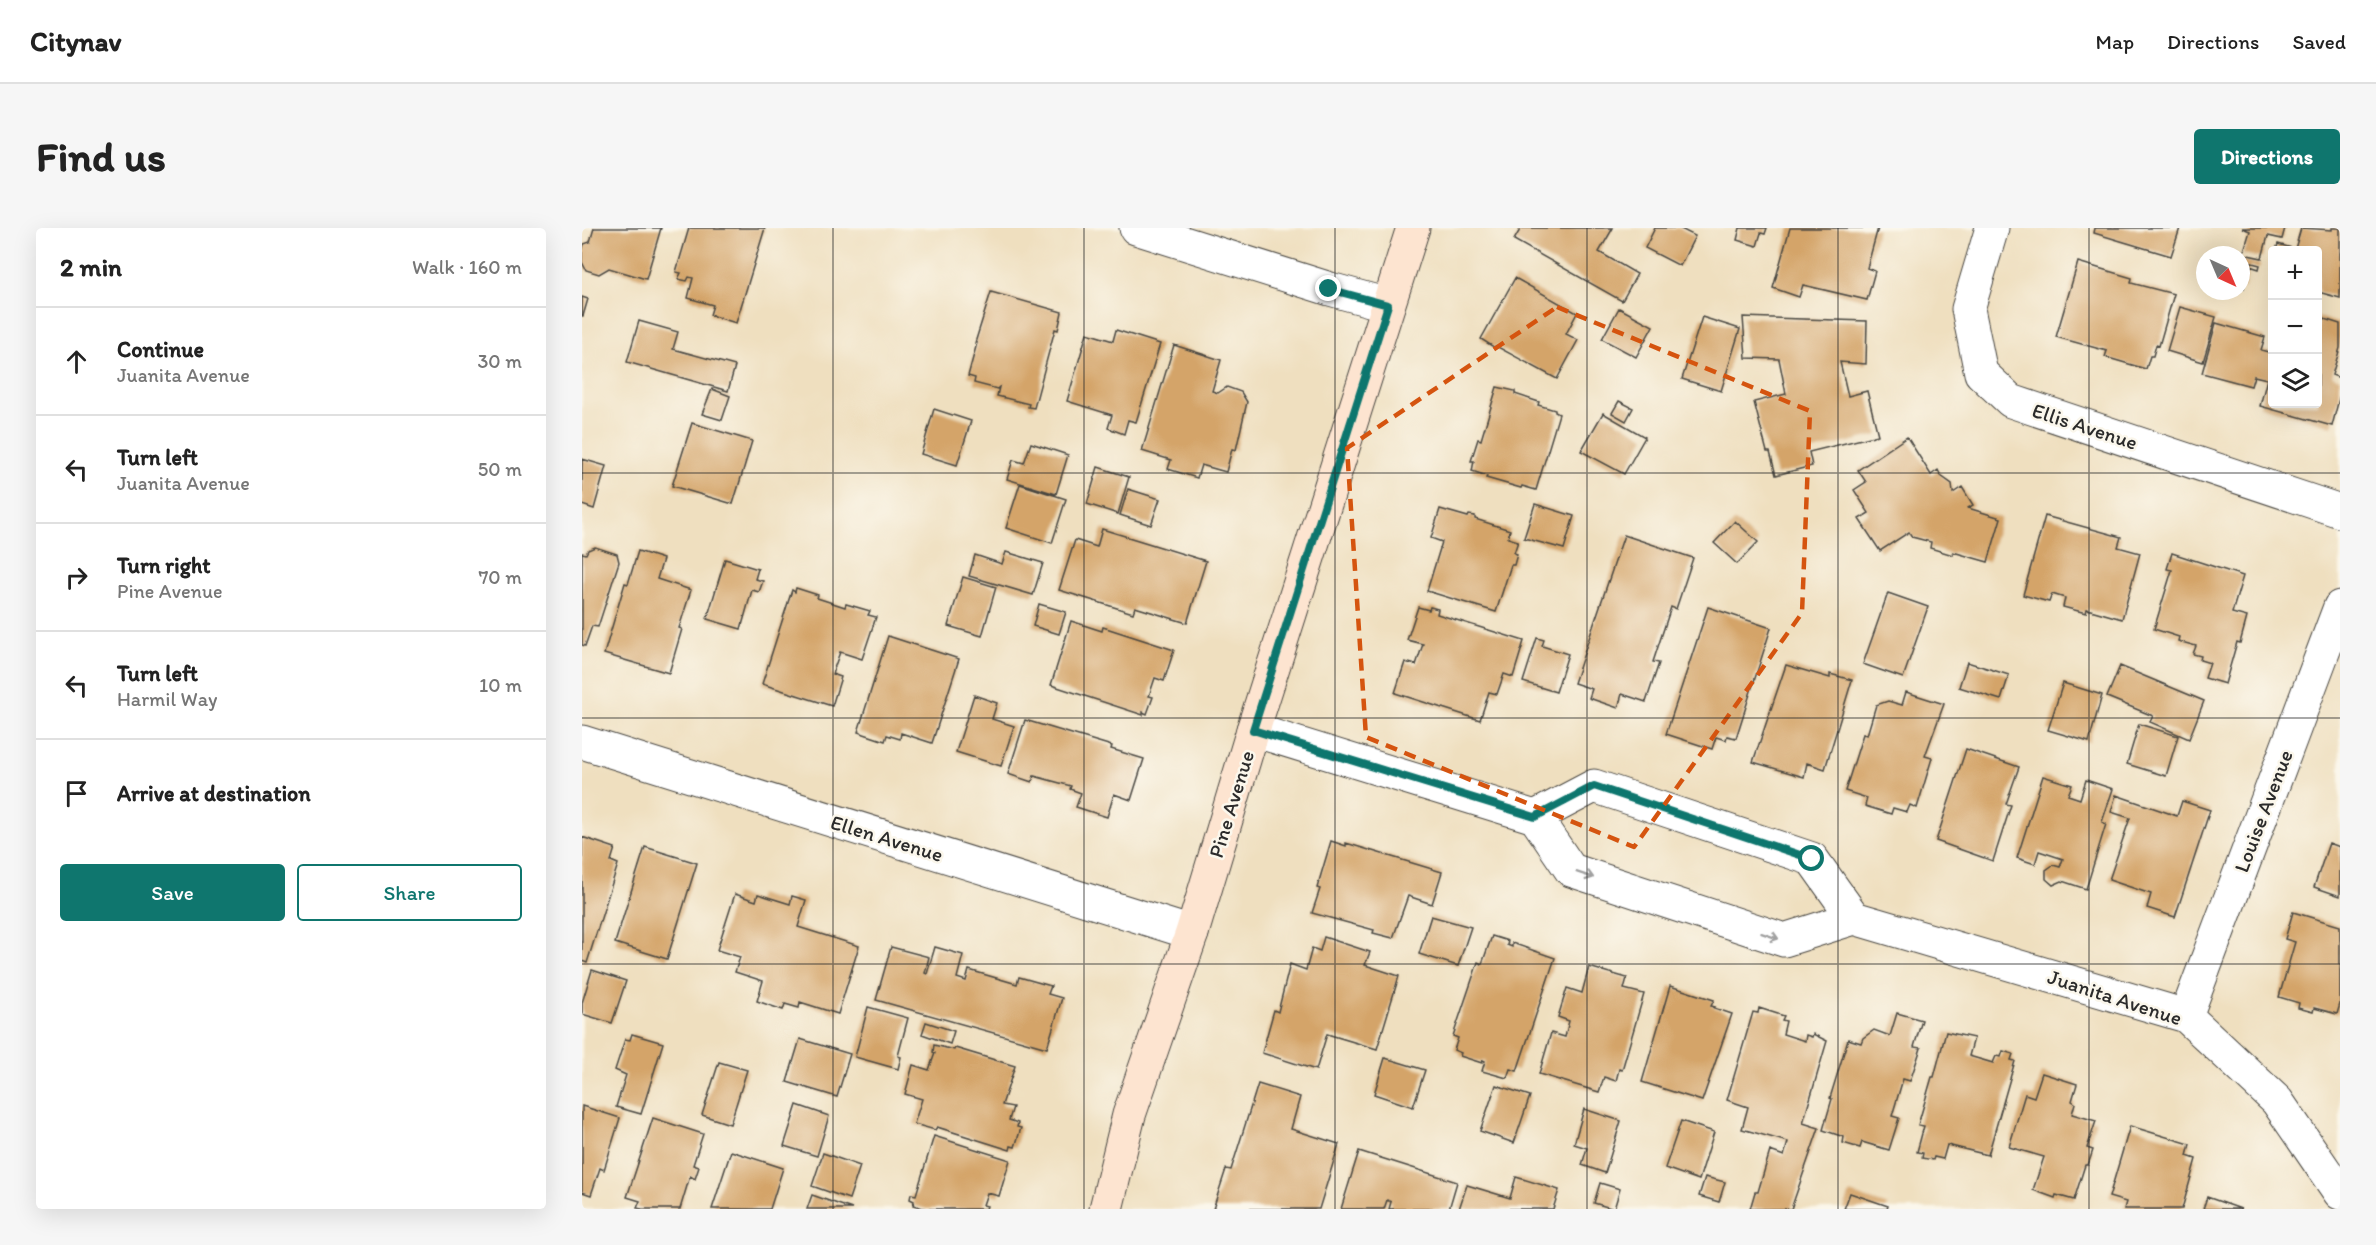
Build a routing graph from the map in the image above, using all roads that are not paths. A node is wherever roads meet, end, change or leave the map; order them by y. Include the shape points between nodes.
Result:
1 (1136, 228) edge
2 (1413, 228) edge
3 (1992, 228) edge
4 (1388, 305) junction
5 (2340, 511) edge
6 (2340, 607) edge
7 (1253, 730) junction
8 (582, 742) edge
9 (1535, 817) junction
10 (1854, 918) junction
11 (1192, 933) junction
12 (2186, 1016) junction
13 (2340, 1193) edge
14 (1106, 1209) edge

1 - 4 street
2 - 4 street, Pine Avenue
3 - 5 street, Ellis Avenue via 1968,309 1981,373 2011,401
4 - 7 street, Pine Avenue
6 - 12 street, Louise Avenue
7 - 9 street
7 - 11 street, Pine Avenue
8 - 11 street, Ellen Avenue
9 -> 10 street via 1570,870 1784,940
9 - 10 street via 1594,786 1812,859
10 - 12 street, Juanita Avenue
11 - 14 street, Pine Avenue via 1129,1115
12 - 13 street, Juanita Avenue via 2277,1101

